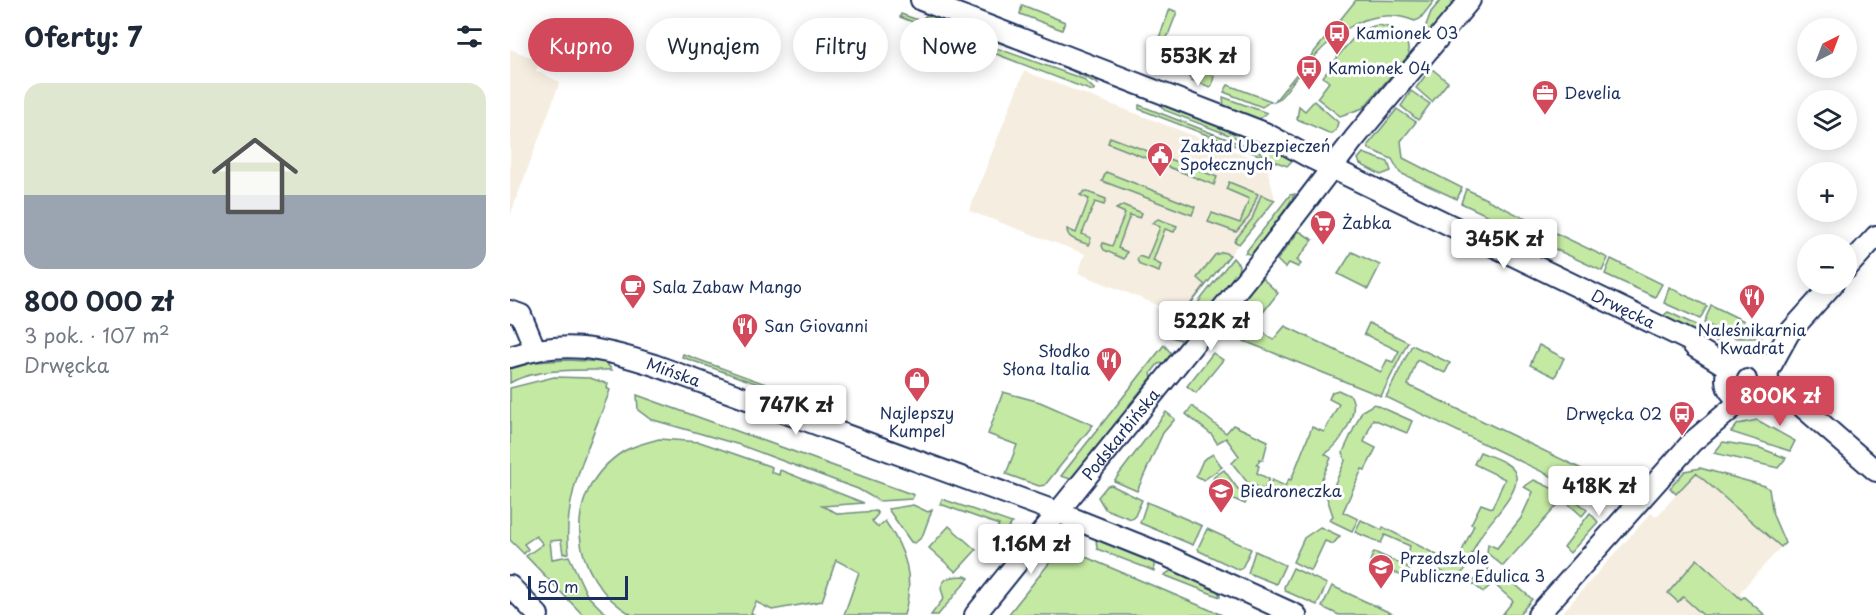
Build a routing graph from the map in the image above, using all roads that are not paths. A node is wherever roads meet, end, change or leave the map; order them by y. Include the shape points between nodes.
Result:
1 (921, 0) edge
2 (1470, 0) edge
3 (1331, 167) junction
4 (1876, 236) edge
5 (1857, 256) edge
6 (1824, 294) edge
7 (510, 311) edge
8 (1789, 333) junction
9 (535, 349) junction
10 (510, 357) edge
11 (1742, 361) junction
12 (1753, 388) junction
13 (1876, 471) edge
14 (1057, 512) junction
15 (510, 586) edge
16 (538, 615) edge
17 (975, 615) edge
18 (1296, 615) edge
19 (1538, 615) edge

1 - 3 street, Drwęcka via 1265,133
2 - 3 street, Podskarbińska
3 - 11 street, Drwęcka via 1690,341 1695,347
3 - 14 street, Podskarbińska via 1255,268
4 - 5 street
6 - 8 street
7 - 9 street via 522,315
8 - 11 street
8 - 12 street
9 - 10 street, Mińska
9 - 14 street, Mińska via 573,345 646,362
11 - 12 street, Drwęcka via 1759,362
11 - 12 street via 1726,375
12 - 13 street via 1799,404
12 - 19 street via 1721,403 1705,422 1705,429
14 - 17 street, Podskarbińska
14 - 18 street, Mińska via 1167,556
15 - 16 street

